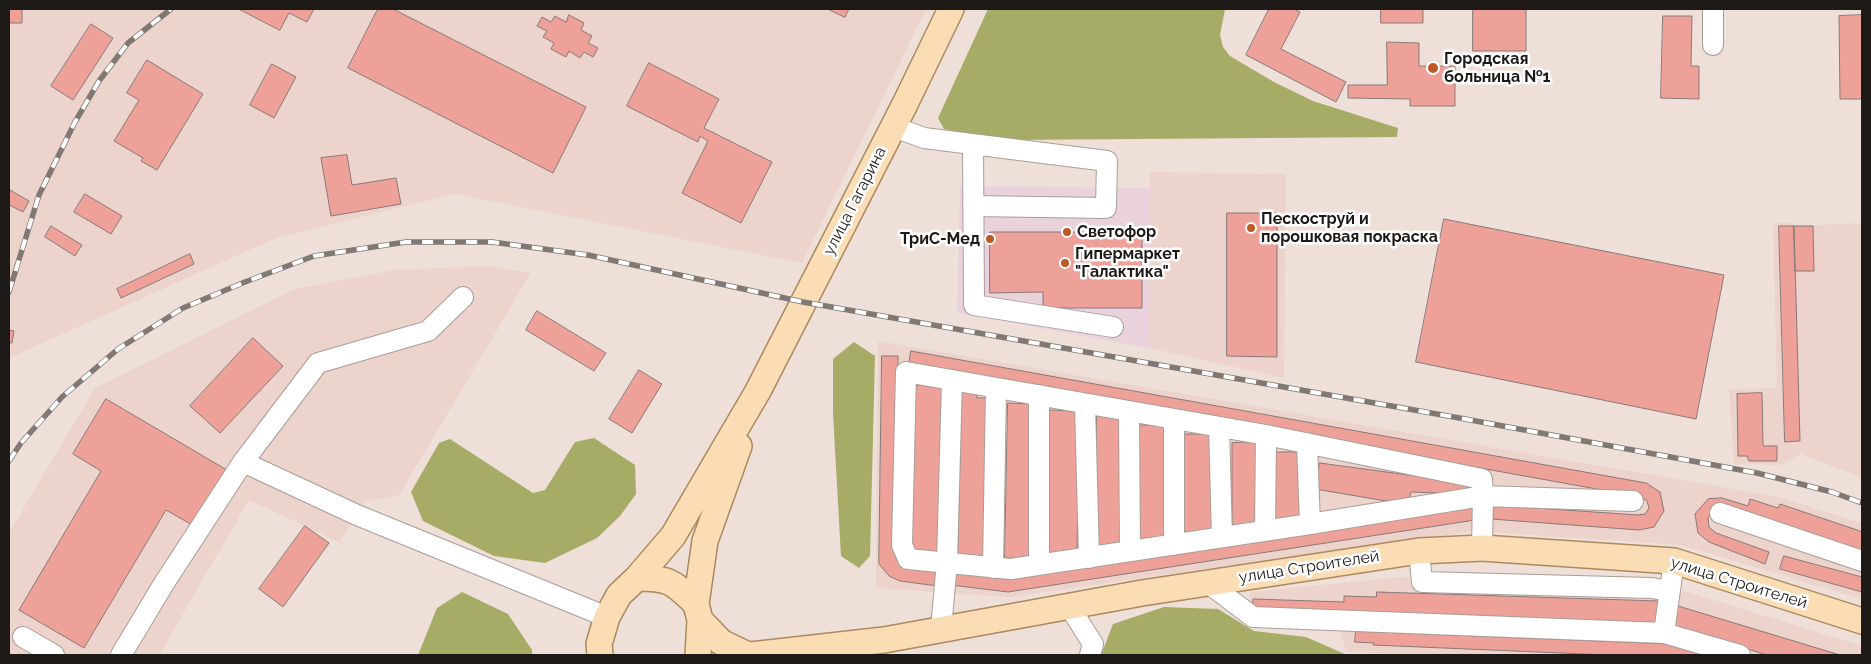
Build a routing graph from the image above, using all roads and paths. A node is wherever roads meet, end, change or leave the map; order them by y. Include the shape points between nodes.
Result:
1 (951, 9) edge
2 (1713, 9) edge
3 (1713, 46) dead end
4 (894, 126) junction
5 (973, 144) junction
6 (973, 206) junction
7 (463, 297) dead end
8 (1113, 327) dead end
9 (952, 380) junction
10 (996, 388) junction
11 (758, 392) junction
12 (1039, 395) junction
13 (1085, 404) junction
14 (1129, 411) junction
15 (1174, 419) junction
16 (1219, 427) junction
17 (1266, 435) junction
18 (1307, 443) junction
19 (243, 462) junction
20 (1484, 496) junction
21 (1632, 501) dead end
22 (1720, 513) dead end
23 (1310, 524) junction
24 (1265, 531) junction
25 (1222, 537) junction
26 (1174, 545) junction
27 (1482, 548) junction
28 (1130, 551) junction
29 (1419, 551) junction
30 (1089, 558) junction
31 (1862, 560) edge
32 (1674, 561) junction
33 (947, 562) junction
34 (1039, 565) junction
35 (993, 568) junction
36 (637, 578) junction
37 (1208, 583) junction
38 (1669, 591) junction
39 (1069, 606) junction
40 (698, 612) junction
41 (607, 617) junction
42 (1862, 621) edge
43 (941, 629) junction
44 (1664, 633) junction
45 (23, 637) dead end
46 (884, 647) edge
47 (829, 651) edge
48 (54, 655) edge
49 (121, 655) edge
50 (600, 655) edge
51 (698, 655) edge
52 (750, 655) edge
53 (1090, 655) edge
54 (1740, 655) edge

1 - 4 main road, улица Гагарина
2 - 3 street
4 - 5 street via 924,138
4 - 11 main road, улица Гагарина
5 - 6 street
5 - 6 street via 1107,161 1106,208
6 - 8 street via 974,305
7 - 19 street via 428,330 318,363
9 - 10 street
9 - 33 street
9 - 33 street via 906,372 902,544 908,559
10 - 12 street
10 - 35 street
11 - 36 main road via 673,536
11 - 40 main road via 705,541
12 - 13 street
12 - 34 street
13 - 14 street
13 - 30 street
14 - 15 street
14 - 28 street
15 - 16 street
15 - 26 street
16 - 17 street
16 - 25 street
17 - 18 street
17 - 24 street
18 - 20 street via 1482,479
18 - 23 street
19 - 41 street via 357,515
19 - 49 street via 162,585
20 - 21 street
20 - 23 street
20 - 27 street
22 - 31 street
23 - 24 street
24 - 25 street
25 - 26 street
26 - 28 street
27 - 29 main road, улица Строителей
27 - 32 main road, улица Строителей
28 - 30 street
29 - 37 main road, улица Строителей
29 - 38 street via 1422,582
30 - 34 street
32 - 38 street
32 - 42 main road, улица Строителей
33 - 35 street
33 - 43 street
34 - 35 street
36 - 40 main road via 660,578 678,586
36 - 41 main road via 619,594
37 - 39 main road, улица Строителей
37 - 44 street via 1253,617
38 - 44 street
39 - 43 main road, улица Строителей
39 - 53 street via 1093,644
40 - 51 main road
40 - 52 main road via 721,642
41 - 50 main road via 599,644
43 - 46 main road, улица Строителей
44 - 54 street
45 - 48 street
46 - 47 main road, улица Строителей
47 - 52 main road, улица Строителей

